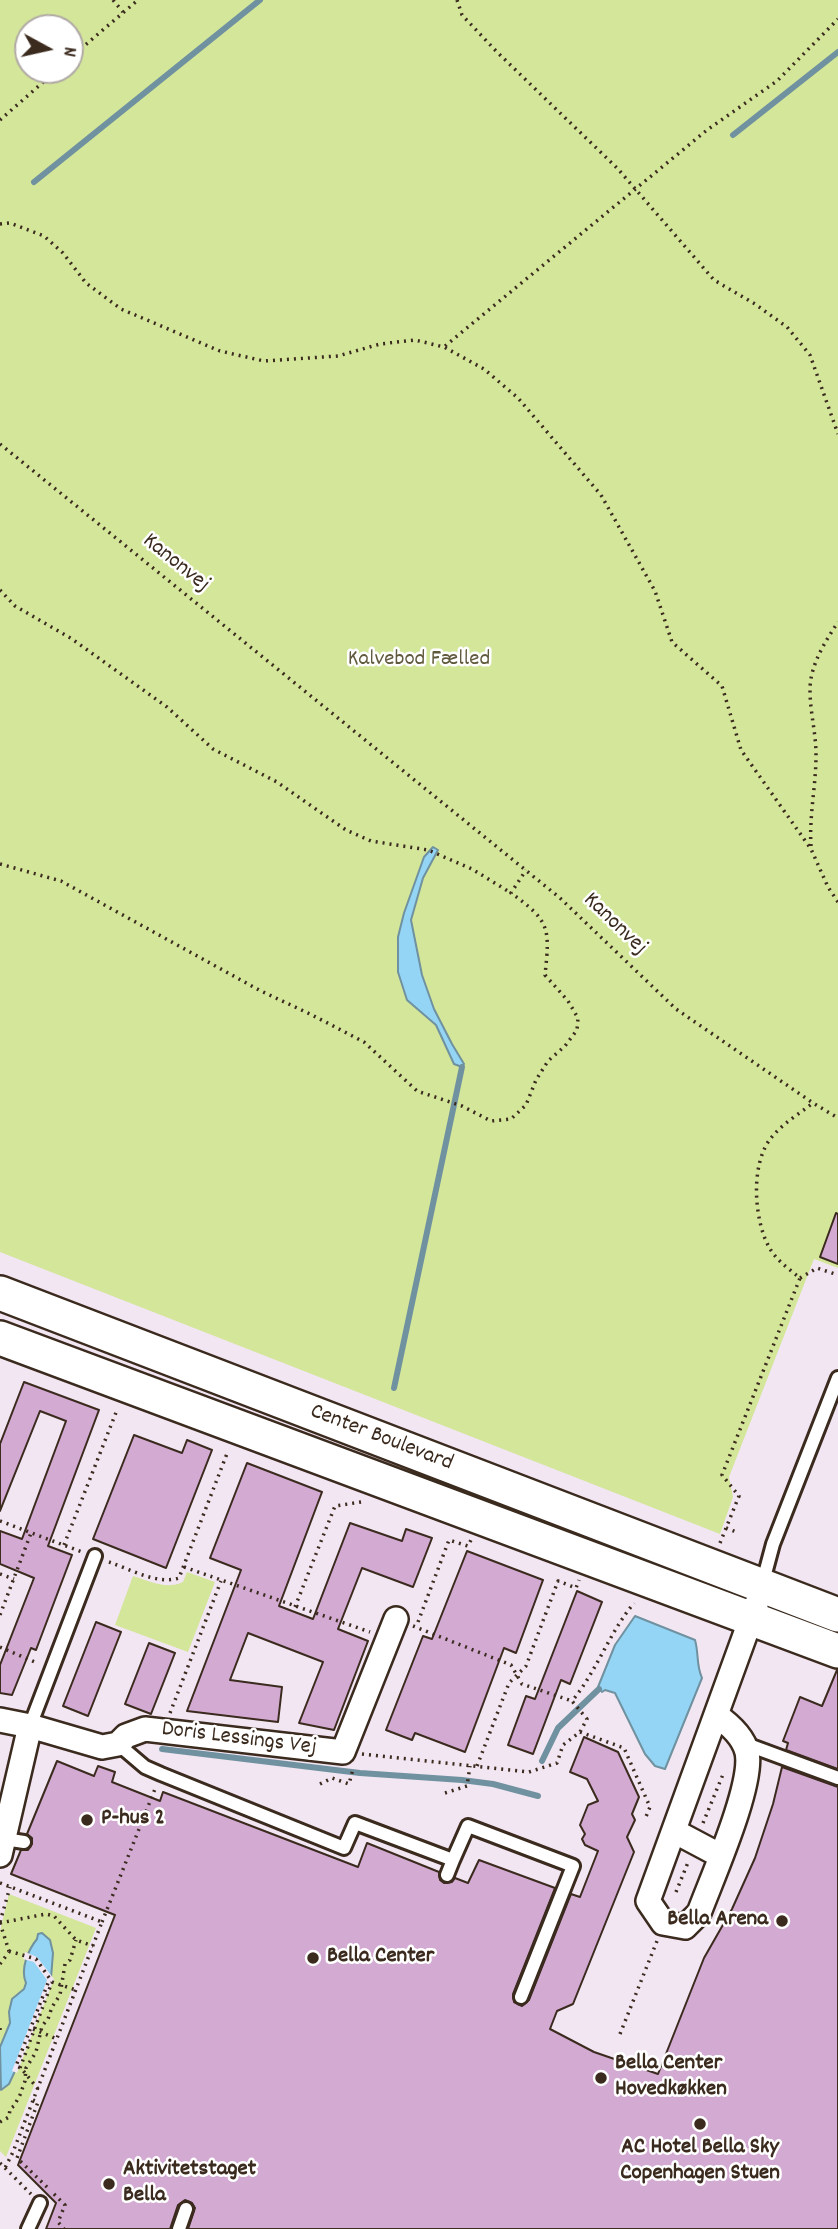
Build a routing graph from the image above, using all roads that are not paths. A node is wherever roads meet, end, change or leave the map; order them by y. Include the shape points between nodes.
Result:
1 (8, 1296) edge
2 (0, 1338) edge
3 (838, 1378) edge
4 (95, 1556) road end
5 (762, 1586) junction
6 (838, 1615) edge
7 (753, 1618) junction
8 (400, 1628) road end
9 (838, 1651) edge
10 (716, 1715) junction
11 (0, 1720) edge
12 (30, 1726) junction
13 (742, 1743) junction
14 (118, 1744) junction
15 (838, 1778) edge
16 (674, 1831) junction
17 (9, 1845) edge
18 (721, 1856) junction
19 (453, 1860) junction
20 (447, 1875) dead end
21 (522, 1997) dead end
22 (40, 2203) road end
23 (186, 2209) dead end
24 (28, 2229) edge
25 (179, 2229) edge

1 - 2 street
1 - 5 street, Center Boulevard
2 - 7 street, Center Boulevard
3 - 5 lane via 773,1544
4 - 12 lane
5 - 6 street, Center Boulevard
5 - 7 street
7 - 9 street, Center Boulevard
7 - 10 street
8 - 14 street, Doris Lessings Vej via 343,1752 145,1729
10 - 13 street via 733,1727
10 - 16 street
11 - 12 street, Doris Lessings Vej
12 - 14 street, Doris Lessings Vej via 102,1747
12 - 17 street
13 - 15 lane
13 - 18 street via 747,1751 746,1783
14 - 19 lane via 145,1767 243,1816 342,1854 355,1823
16 - 18 street
16 - 18 street via 648,1901 663,1923 685,1927 699,1913
19 - 20 lane
19 - 21 lane via 468,1826 573,1866
22 - 24 lane
23 - 25 lane

